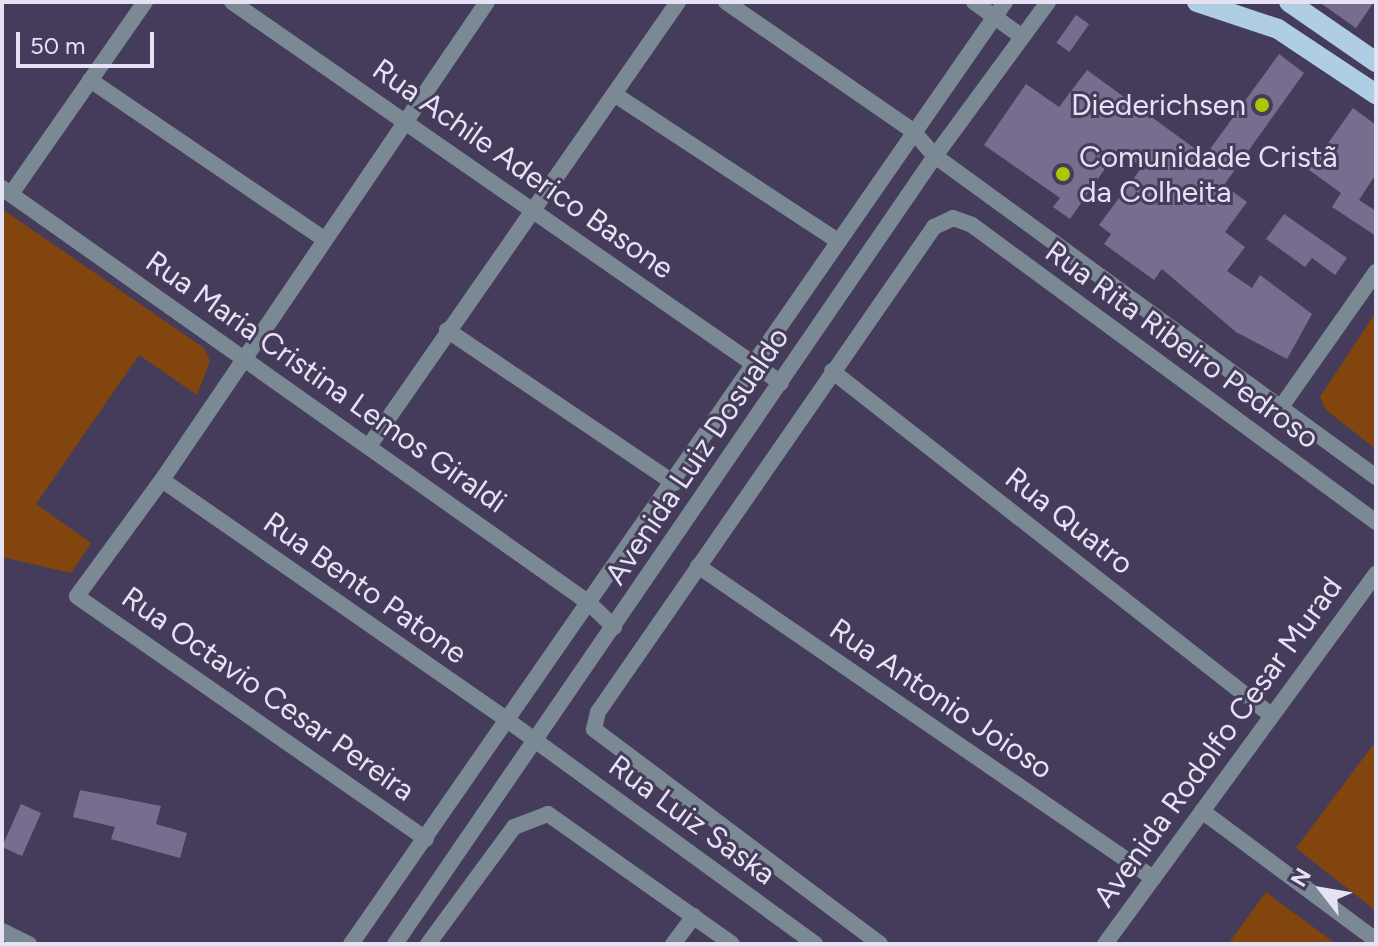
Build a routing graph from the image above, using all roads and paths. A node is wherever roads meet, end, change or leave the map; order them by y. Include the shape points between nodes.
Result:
1 (145, 2) edge
2 (232, 2) edge
3 (487, 2) edge
4 (678, 2) edge
5 (726, 2) edge
6 (974, 2) edge
7 (1005, 2) edge
8 (1048, 2) edge
9 (1197, 2) edge
10 (1289, 2) edge
11 (994, 16) junction
12 (1021, 36) junction
13 (1376, 62) edge
14 (90, 80) junction
15 (614, 94) junction
16 (1376, 94) edge
17 (405, 120) junction
18 (913, 131) junction
19 (935, 156) junction
20 (6, 191) edge
21 (530, 211) junction
22 (325, 240) junction
23 (839, 242) junction
24 (1376, 272) edge
25 (447, 330) junction
26 (244, 360) junction
27 (753, 364) junction
28 (832, 371) junction
29 (781, 383) junction
30 (1281, 407) junction
31 (369, 446) junction
32 (1376, 477) edge
33 (162, 480) junction
34 (674, 483) junction
35 (1376, 522) edge
36 (698, 566) junction
37 (1376, 574) edge
38 (589, 603) junction
39 (614, 627) junction
40 (1271, 715) junction
41 (507, 720) junction
42 (536, 741) junction
43 (1202, 811) junction
44 (426, 839) junction
45 (1153, 878) junction
46 (694, 916) junction
47 (2, 931) edge
48 (1376, 940) edge
49 (29, 944) edge
50 (351, 944) edge
51 (395, 944) edge
52 (428, 944) edge
53 (673, 944) edge
54 (732, 944) edge
55 (815, 944) edge
56 (880, 944) edge
57 (1105, 944) edge

1 - 14 street
2 - 17 street, Rua Achile Aderico Basone
3 - 17 street
4 - 15 street
5 - 18 street
6 - 11 street
7 - 11 street, Avenida Luiz Dosualdo
8 - 12 street, Avenida Luiz Dosualdo
9 - 16 main road via 1278,29
10 - 13 main road
11 - 12 street
11 - 18 street, Avenida Luiz Dosualdo
12 - 19 street, Avenida Luiz Dosualdo
14 - 20 street
14 - 22 street
15 - 21 street
15 - 23 street
17 - 21 street, Rua Achile Aderico Basone
17 - 22 street
18 - 19 street
18 - 23 street, Avenida Luiz Dosualdo
19 - 29 street, Avenida Luiz Dosualdo
19 - 30 street
20 - 26 street, Rua Maria Cristina Lemos Giraldi
21 - 25 street
21 - 27 street, Rua Achile Aderico Basone
22 - 26 street
23 - 27 street, Avenida Luiz Dosualdo
24 - 30 street
25 - 31 street
25 - 34 street
26 - 31 street, Rua Maria Cristina Lemos Giraldi
26 - 33 street
27 - 29 street, Rua Achile Aderico Basone
27 - 34 street, Avenida Luiz Dosualdo
28 - 35 street, Rua Rita Ribeiro Pedroso via 934,227 953,218 984,234
28 - 36 street
28 - 40 street, Rua Quatro
29 - 39 street, Avenida Luiz Dosualdo
30 - 32 street
31 - 38 street, Rua Maria Cristina Lemos Giraldi
33 - 41 street, Rua Bento Patone
33 - 44 street, Rua Octavio Cesar Pereira via 77,596
34 - 38 street, Avenida Luiz Dosualdo
36 - 45 street, Rua Antonio Joioso
36 - 56 street via 598,712 594,729
37 - 40 street, Avenida Rodolfo Cesar Murad
38 - 39 street, Rua Maria Cristina Lemos Giraldi
38 - 41 street, Avenida Luiz Dosualdo
39 - 42 street, Avenida Luiz Dosualdo
40 - 43 street, Avenida Rodolfo Cesar Murad
41 - 42 street, Rua Bento Patone
41 - 44 street, Avenida Luiz Dosualdo
42 - 51 street, Avenida Luiz Dosualdo
42 - 55 street, Rua Luiz Saska
43 - 45 street, Avenida Rodolfo Cesar Murad
43 - 48 street
44 - 50 street, Avenida Luiz Dosualdo
45 - 57 street, Avenida Rodolfo Cesar Murad
46 - 52 street via 560,818 536,815 514,827
46 - 53 street
46 - 54 street
47 - 49 street

